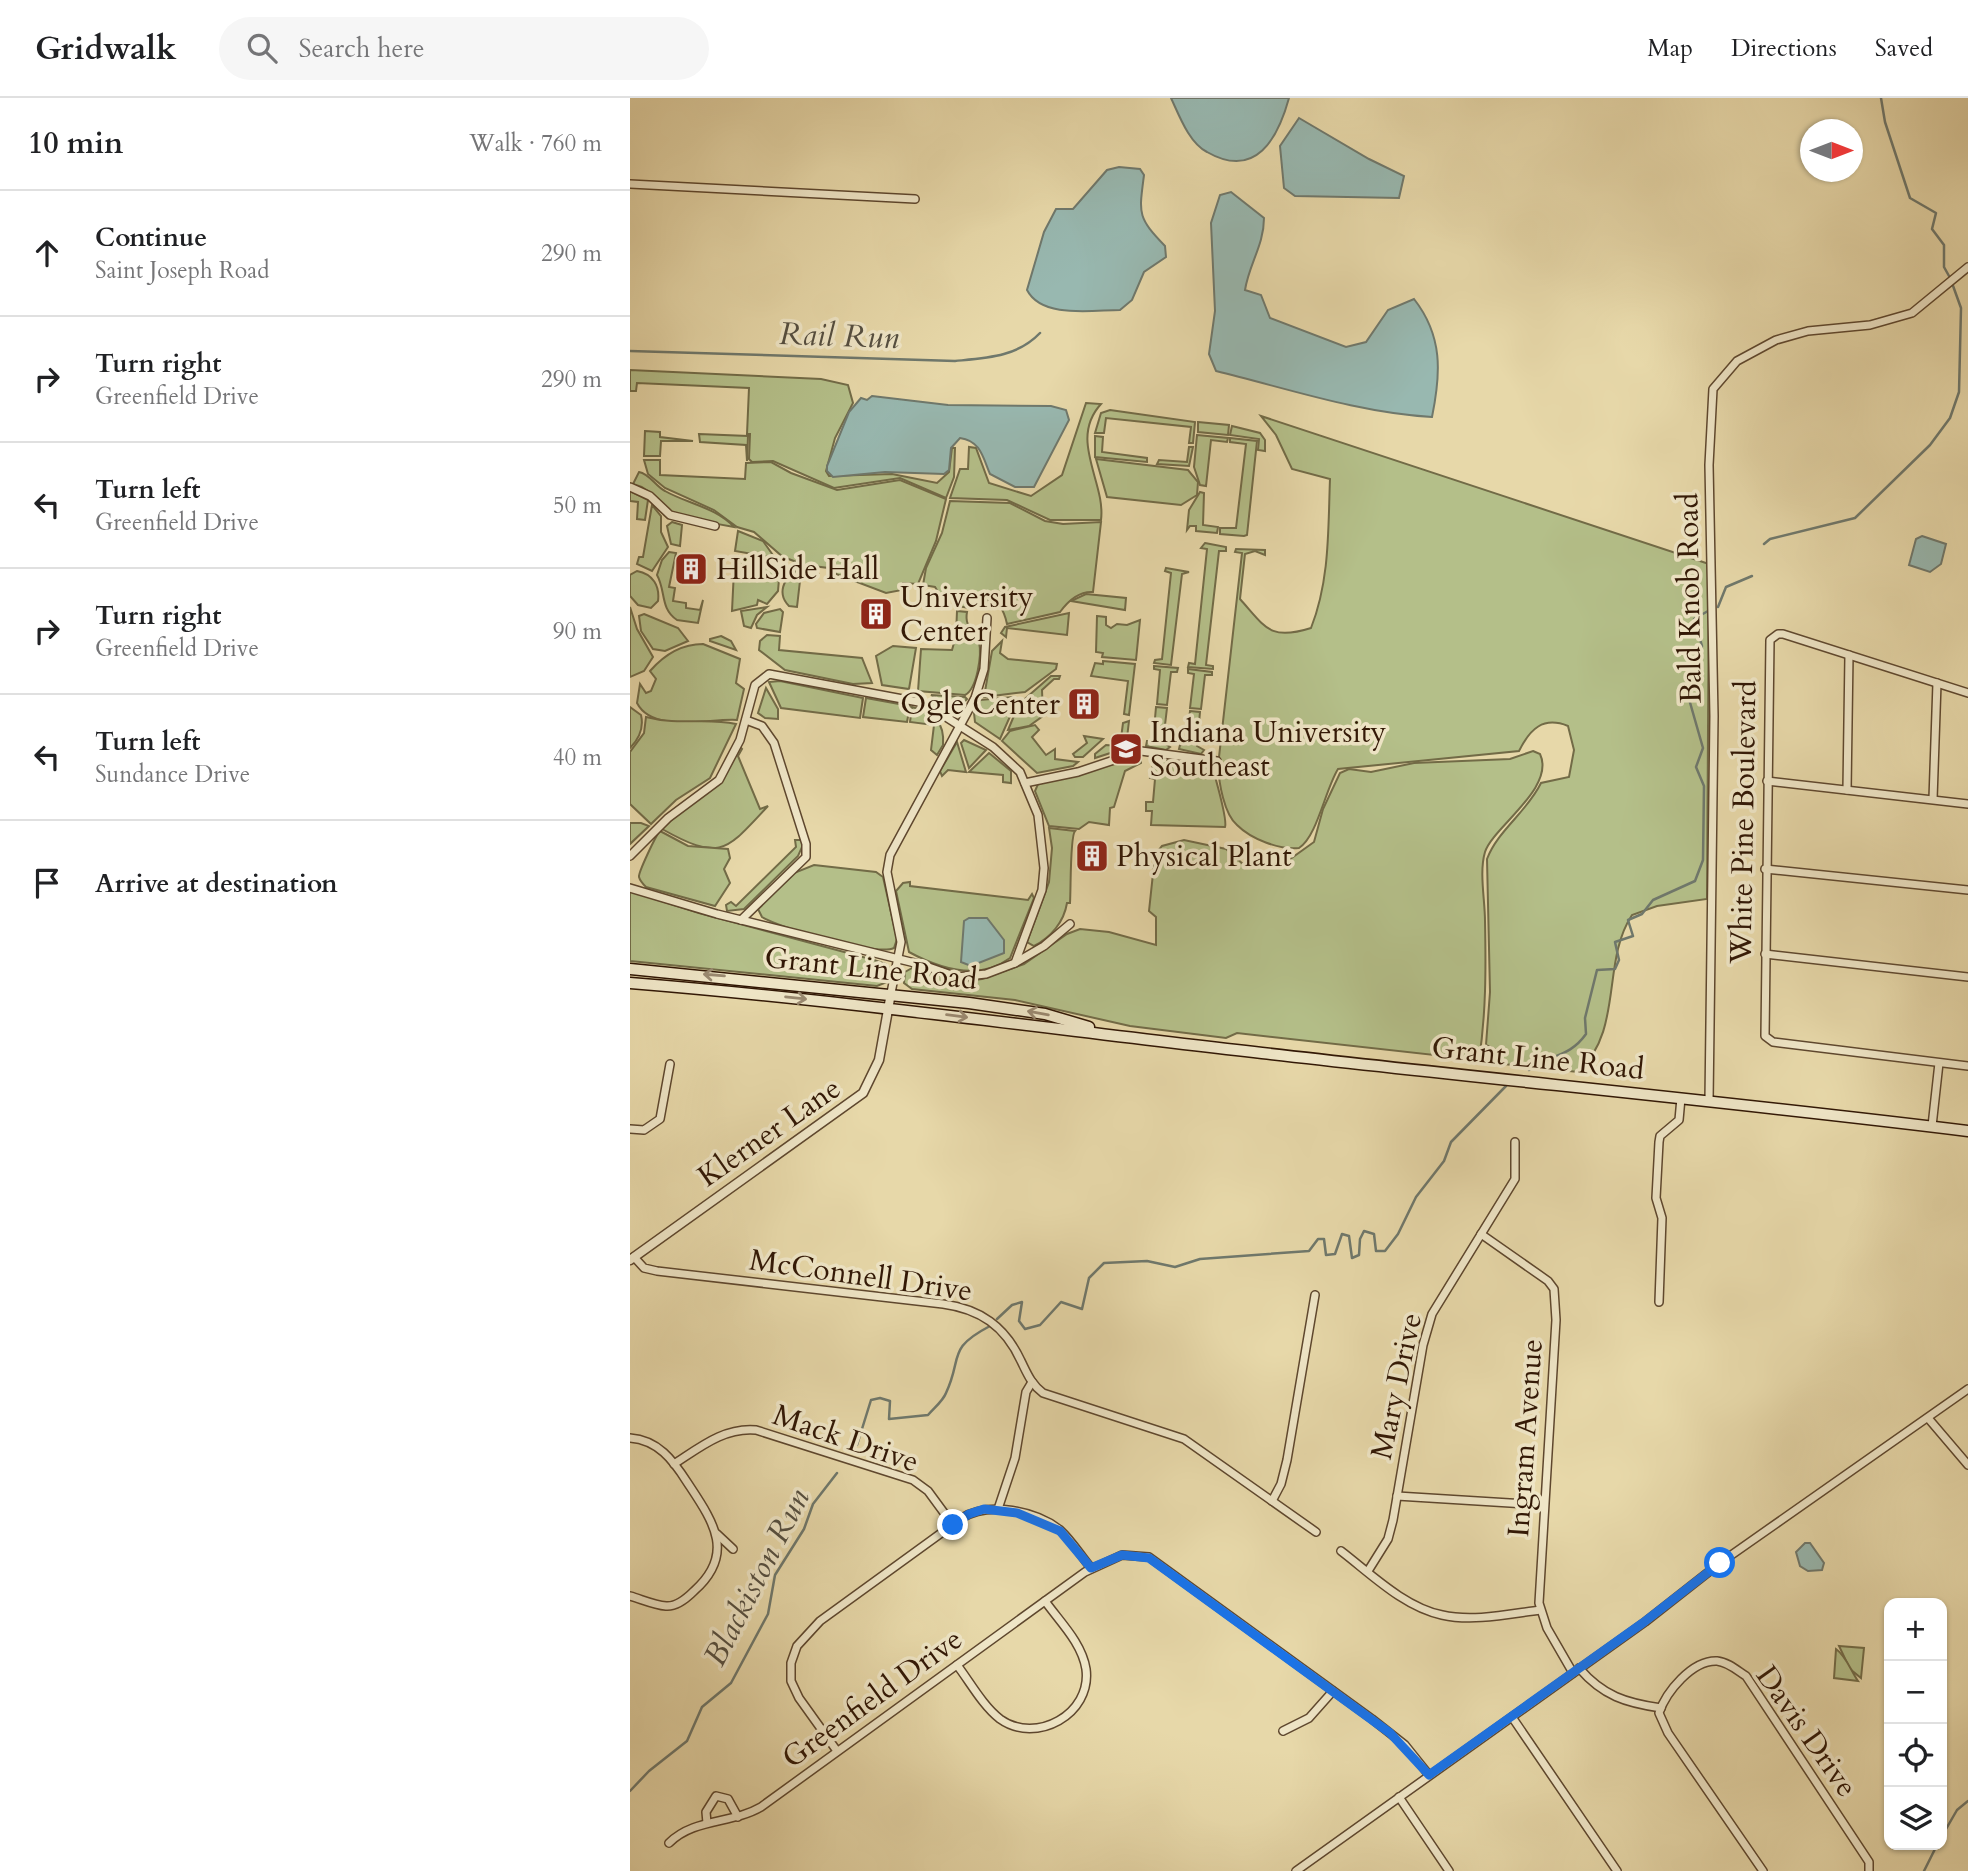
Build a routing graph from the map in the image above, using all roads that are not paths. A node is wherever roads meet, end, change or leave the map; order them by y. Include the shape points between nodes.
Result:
1 (630, 184) edge
2 (915, 199) dead end
3 (1968, 267) edge
4 (630, 487) edge
5 (715, 526) dead end
6 (987, 618) dead end
7 (1849, 655) junction
8 (1937, 683) junction
9 (1968, 693) edge
10 (746, 720) junction
11 (959, 727) junction
12 (1217, 761) dead end
13 (1767, 781) junction
14 (1025, 783) junction
15 (1847, 790) junction
16 (1933, 799) junction
17 (1968, 804) edge
18 (630, 856) edge
19 (1765, 869) junction
20 (630, 888) edge
21 (1968, 890) edge
22 (741, 920) junction
23 (1070, 924) dead end
24 (1765, 954) junction
25 (898, 961) junction
26 (1015, 963) junction
27 (630, 969) edge
28 (1968, 977) edge
29 (630, 984) edge
30 (891, 993) junction
31 (889, 1009) junction
32 (1103, 1032) junction
33 (1939, 1063) junction
34 (670, 1064) dead end
35 (1968, 1066) edge
36 (1681, 1098) junction
37 (1709, 1101) junction
38 (1932, 1126) junction
39 (630, 1129) edge
40 (1968, 1130) edge
41 (1515, 1142) dead end
42 (1481, 1234) junction
43 (632, 1259) edge
44 (1315, 1295) dead end
45 (1659, 1302) dead end
46 (1032, 1382) junction
47 (1968, 1389) edge
48 (1928, 1418) junction
49 (630, 1437) edge
50 (674, 1464) junction
51 (1968, 1465) edge
52 (1397, 1496) junction
53 (1272, 1501) junction
54 (1544, 1505) junction
55 (998, 1509) junction
56 (953, 1525) junction
57 (1316, 1532) dead end
58 (716, 1533) junction
59 (733, 1549) dead end
60 (1341, 1551) dead end
61 (1091, 1568) junction
62 (1367, 1571) junction
63 (630, 1596) edge
64 (1045, 1601) junction
65 (1540, 1610) junction
66 (957, 1665) junction
67 (1576, 1671) junction
68 (1332, 1691) junction
69 (1660, 1711) junction
70 (1512, 1717) junction
71 (1283, 1731) dead end
72 (838, 1751) junction
73 (1429, 1775) junction
74 (1399, 1797) junction
75 (738, 1817) junction
76 (707, 1823) junction
77 (669, 1843) dead end
78 (1296, 1871) edge
79 (1448, 1871) edge
80 (1617, 1871) edge
81 (1763, 1871) edge
82 (1869, 1871) edge

1 - 2 street
3 - 37 street, Bald Knob Road via 1912,313 1870,325 1808,331 1776,340 1737,361 1713,389 1709,465 1714,716
4 - 5 street via 650,496 670,515
6 - 11 street via 982,680
7 - 8 street, White Pine Boulevard
7 - 13 street, White Pine Boulevard via 1783,634 1770,640
7 - 15 street
8 - 9 street, White Pine Boulevard
8 - 16 street
10 - 11 street via 755,685 769,674 924,702
10 - 18 street via 719,780 668,818
10 - 22 street via 762,726 774,743 806,857
11 - 14 street via 1005,756
11 - 25 street via 890,855 887,872 900,935
12 - 14 street via 1141,751
13 - 15 street
13 - 19 street, White Pine Boulevard
14 - 26 street via 1037,812 1045,857 1042,890
15 - 16 street
16 - 17 street
19 - 21 street
19 - 24 street, White Pine Boulevard
20 - 22 street
22 - 25 street
23 - 26 street
24 - 28 street
24 - 33 street, White Pine Boulevard via 1763,1031 1768,1040
25 - 26 street via 966,978
25 - 30 street
30 -> 27 main road, Grant Line Road
29 -> 31 main road, Grant Line Road
30 - 31 street, Klerner Lane
32 -> 30 main road, Grant Line Road via 1045,1014
31 -> 32 main road, Grant Line Road
31 - 43 street, Klerner Lane via 879,1060 863,1093
32 - 36 main road, Grant Line Road
33 - 35 street, White Pine Boulevard
33 - 38 street
34 - 39 street via 660,1119 644,1130
36 - 37 main road, Grant Line Road
36 - 45 street via 1679,1121 1659,1142
37 - 38 main road, Grant Line Road
38 - 40 main road, Grant Line Road
41 - 42 street, Mary Drive via 1515,1179
42 - 52 street, Mary Drive via 1432,1314
42 - 54 street, Ingram Avenue via 1542,1275 1553,1289 1556,1320
43 - 46 street, McConnell Drive via 657,1271 970,1309 1004,1334
44 - 53 street via 1287,1460
46 - 53 street, McConnell Drive via 1059,1399 1184,1439
46 - 55 street
47 - 48 street
48 - 51 street
48 - 67 street via 1720,1563
49 - 50 street via 651,1443
50 - 56 street, Mack Drive via 723,1434 756,1430 913,1480 928,1491
50 - 58 street via 708,1513
52 - 54 street
52 - 62 street, Mary Drive via 1388,1539
53 - 57 street, McConnell Drive
54 - 65 street, Ingram Avenue
55 - 56 street via 977,1511
55 - 61 street via 1054,1527
56 - 72 street via 820,1620 797,1646 791,1681
58 - 59 street
58 - 63 street via 710,1574 679,1603 667,1606
60 - 62 street
61 - 64 street, Greenfield Drive
61 - 68 street, Greenfield Drive via 1122,1555 1149,1558
62 - 65 street via 1416,1605 1441,1615 1478,1617
64 - 66 street, Greenfield Drive
64 - 66 street via 1077,1645 1085,1668 1083,1692 1064,1718 1033,1728 1008,1723
65 - 67 street, Ingram Avenue via 1550,1636
66 - 72 street, Greenfield Drive
67 - 69 street, Ingram Avenue via 1608,1696
67 - 70 street
68 - 71 street via 1309,1718
68 - 73 street, Greenfield Drive via 1405,1745
69 - 81 street via 1668,1733
69 - 82 street, Davis Drive via 1671,1687 1710,1662 1729,1665 1746,1676 1869,1862
70 - 73 street
70 - 80 street
72 - 75 street, Greenfield Drive via 761,1807
73 - 74 street
74 - 78 street
74 - 79 street
75 - 76 street, Greenfield Drive
75 - 76 street via 728,1799 716,1796 706,1812
76 - 77 street, Greenfield Drive

